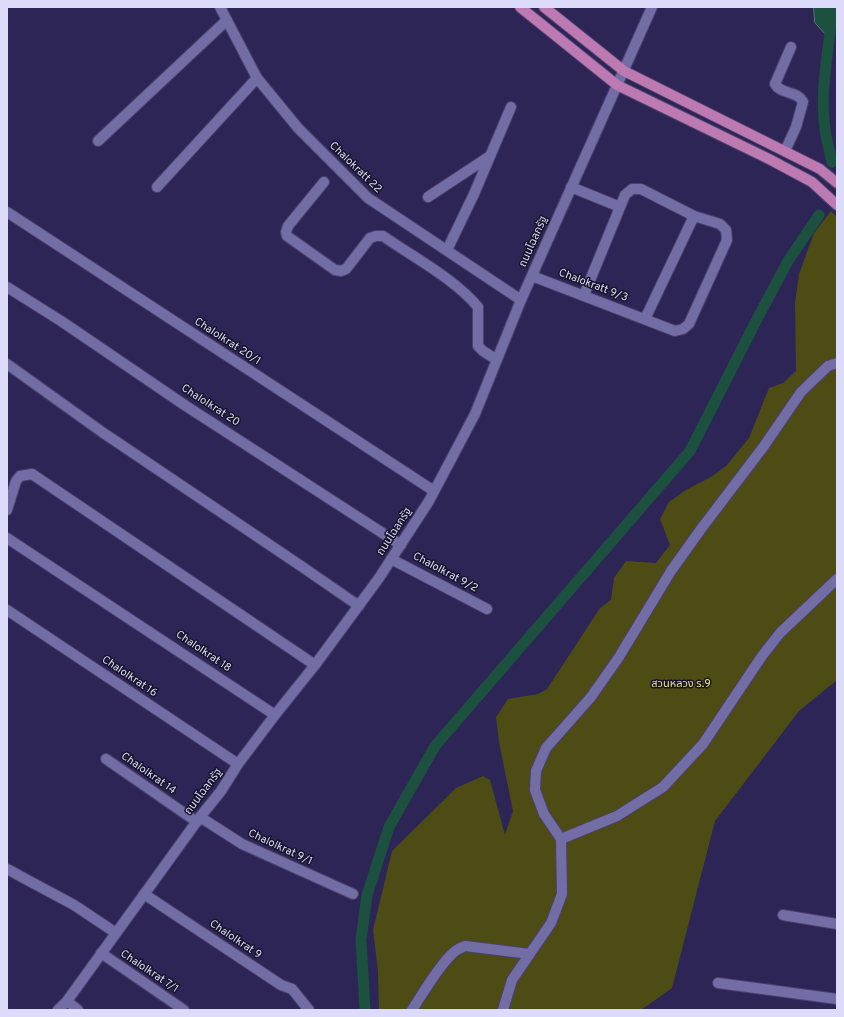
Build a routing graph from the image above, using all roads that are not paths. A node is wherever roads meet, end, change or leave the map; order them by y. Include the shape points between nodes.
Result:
1 (220, 7) edge
2 (520, 7) edge
3 (544, 7) edge
4 (652, 7) edge
5 (227, 20) junction
6 (792, 47) dead end
7 (624, 71) junction
8 (257, 78) junction
9 (617, 85) junction
10 (511, 107) dead end
11 (98, 141) dead end
12 (785, 151) junction
13 (490, 156) junction
14 (324, 182) dead end
15 (837, 183) edge
16 (157, 187) dead end
17 (571, 187) junction
18 (428, 197) dead end
19 (837, 205) edge
20 (620, 207) junction
21 (7, 212) edge
22 (694, 216) junction
23 (447, 250) junction
24 (532, 276) junction
25 (7, 287) edge
26 (584, 295) junction
27 (521, 300) junction
28 (645, 319) junction
29 (497, 360) junction
30 (837, 363) edge
31 (7, 364) edge
32 (434, 491) junction
33 (7, 510) edge
34 (7, 538) edge
35 (401, 545) junction
36 (391, 559) junction
37 (837, 579) edge
38 (359, 606) junction
39 (488, 609) dead end
40 (7, 610) edge
41 (315, 666) junction
42 (275, 715) junction
43 (106, 759) dead end
44 (238, 764) junction
45 (198, 820) junction
46 (562, 840) junction
47 (7, 869) edge
48 (144, 894) junction
49 (353, 894) dead end
50 (783, 915) dead end
51 (837, 924) edge
52 (116, 933) junction
53 (101, 953) junction
54 (530, 954) junction
55 (718, 983) dead end
56 (837, 999) edge
57 (67, 1001) junction
58 (58, 1010) edge
59 (78, 1010) edge
60 (184, 1010) edge
61 (309, 1010) edge
62 (412, 1010) edge
63 (503, 1010) edge

1 - 5 street, Chalokratt 22
2 - 9 main road
3 - 7 main road
4 - 7 street, ถนนโฉลกรัฐ
5 - 8 street, Chalokratt 22
5 - 11 street
6 - 12 street via 775,84 780,90 799,96 804,102
7 - 9 street, ถนนโฉลกรัฐ
7 - 12 main road
8 - 16 street
8 - 23 street, Chalokratt 22 via 303,133 368,198
9 - 17 street, ถนนโฉลกรัฐ
9 - 19 main road via 769,158 812,182
10 - 13 street
12 - 15 main road via 820,169
13 - 18 street
13 - 23 street
14 - 29 street via 288,226 287,236 335,270 341,271 346,269 370,238 383,236 471,299 478,307 478,346
17 - 20 street
17 - 24 street, ถนนโฉลกรัฐ
20 - 22 street via 625,195 632,189 641,189
20 - 26 street
21 - 32 street, Chalolkrat 20/1
22 - 28 street
22 - 28 street, Chalokratt 9/3 via 720,224 725,227 727,234 689,324 675,331
23 - 27 street, Chalokratt 22
24 - 26 street, Chalokratt 9/3
24 - 27 street, ถนนโฉลกรัฐ
25 - 35 street, Chalolkrat 20
26 - 28 street, Chalokratt 9/3
27 - 29 street, ถนนโฉลกรัฐ
29 - 32 street, ถนนโฉลกรัฐ via 476,414
30 - 46 street via 828,366 802,392 675,565 619,657 591,697 546,748 536,771 535,790 544,814
31 - 38 street via 102,432
32 - 35 street, ถนนโฉลกรัฐ
33 - 41 street via 16,481 24,474 32,474
34 - 42 street, Chalolkrat 18
35 - 36 street, ถนนโฉลกรัฐ
36 - 38 street, ถนนโฉลกรัฐ
36 - 39 street, Chalolkrat 9/2
37 - 46 street via 780,634 762,656 703,744 662,787 617,816
38 - 41 street, ถนนโฉลกรัฐ
40 - 44 street, Chalolkrat 16
41 - 42 street, ถนนโฉลกรัฐ
42 - 44 street, ถนนโฉลกรัฐ
43 - 45 street, Chalolkrat 14
44 - 45 street, ถนนโฉลกรัฐ
45 - 48 street, ถนนโฉลกรัฐ
45 - 49 street, Chalolkrat 9/1 via 242,844
46 - 54 street via 562,894 551,923
47 - 52 street via 74,905
48 - 52 street, ถนนโฉลกรัฐ
48 - 61 street, Chalolkrat 9 via 282,985 292,989
50 - 51 street
52 - 53 street, ถนนโฉลกรัฐ
53 - 57 street, ถนนโฉลกรัฐ
53 - 60 street, Chalolkrat 7/1
54 - 62 street via 465,946 458,949 442,966
54 - 63 street via 512,980
55 - 56 street
57 - 58 street, ถนนโฉลกรัฐ
57 - 59 street

